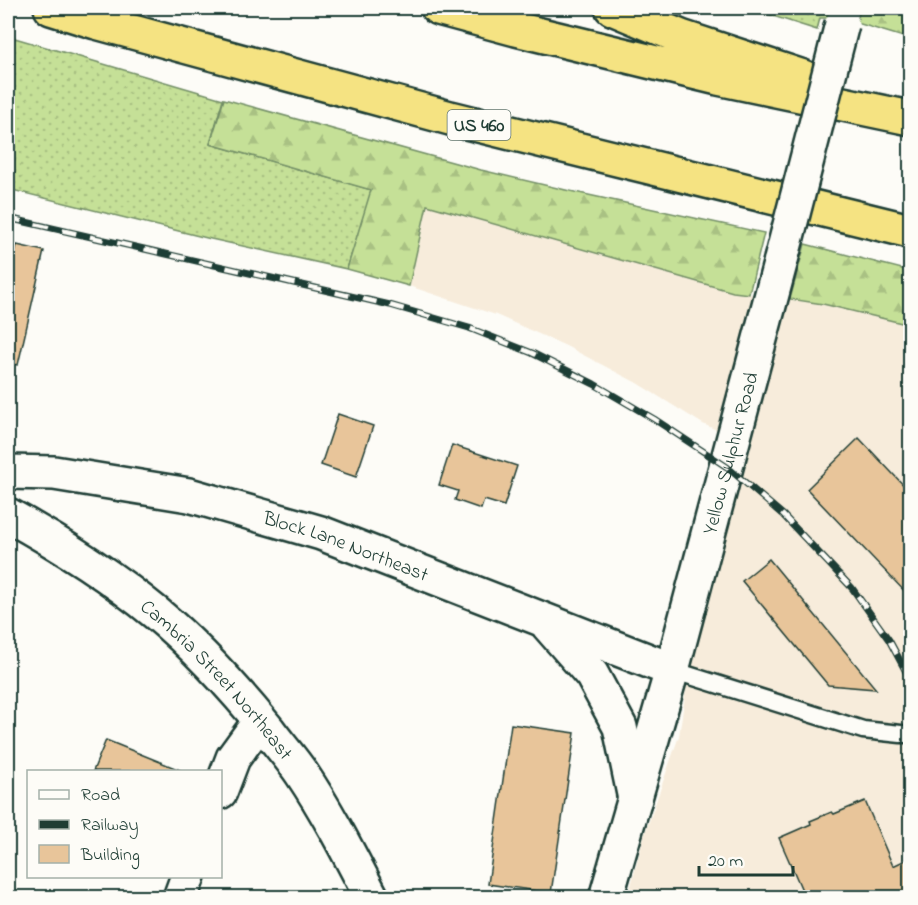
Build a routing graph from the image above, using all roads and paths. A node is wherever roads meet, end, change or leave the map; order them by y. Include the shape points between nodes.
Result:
1 (51, 8) edge
2 (438, 8) edge
3 (612, 8) edge
4 (844, 16) edge
5 (910, 113) edge
6 (910, 118) edge
7 (910, 231) edge
8 (8, 472) edge
9 (8, 515) edge
10 (543, 620) junction
11 (672, 670) junction
12 (260, 721) junction
13 (910, 734) edge
14 (222, 787) edge
15 (634, 799) junction
16 (187, 878) edge
17 (180, 897) edge
18 (372, 897) edge
19 (606, 897) edge

1 - 7 highway, US 460 via 450,117
2 - 6 highway via 718,78
3 - 5 highway via 681,37
4 - 11 street, Yellow Sulphur Road, bridge
8 - 10 street, Block Lane Northeast via 54,473 189,495 321,532
9 - 12 street, Cambria Street Northeast via 62,546 156,613 229,684
10 - 11 street, Block Lane Northeast
10 - 15 street via 592,675 620,727
11 - 13 lane via 864,730
11 - 15 street, Yellow Sulphur Road
12 - 14 street via 233,758
12 - 18 street, Cambria Street Northeast via 302,773
15 - 19 street, Yellow Sulphur Road
16 - 17 street

